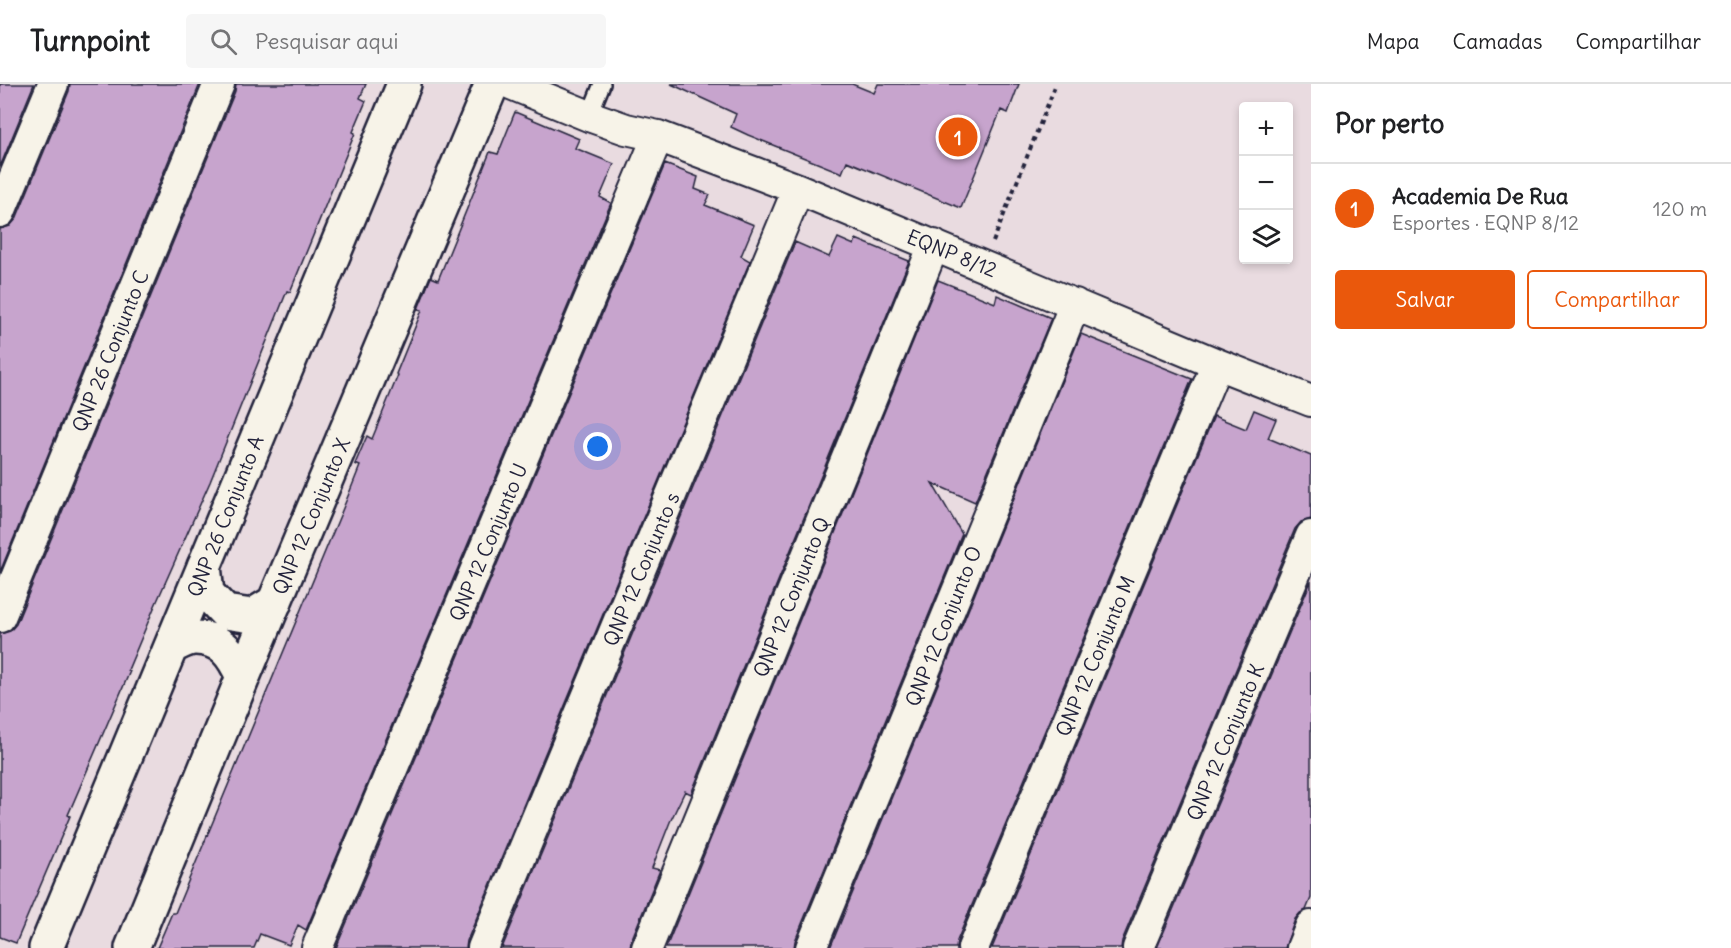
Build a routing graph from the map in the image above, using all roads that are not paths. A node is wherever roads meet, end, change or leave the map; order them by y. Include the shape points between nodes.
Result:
1 (53, 84) edge
2 (219, 84) edge
3 (404, 84) edge
4 (492, 84) edge
5 (511, 84) edge
6 (602, 84) edge
7 (589, 116) junction
8 (658, 136) junction
9 (798, 189) junction
10 (0, 212) edge
11 (934, 245) junction
12 (1075, 304) junction
13 (1217, 364) junction
14 (1311, 401) edge
15 (1311, 536) edge
16 (204, 566) junction
17 (275, 602) junction
18 (0, 617) edge
19 (172, 646) junction
20 (243, 677) junction
21 (1311, 926) edge
22 (46, 948) edge
23 (132, 948) edge
24 (317, 948) edge
25 (483, 948) edge
26 (647, 948) edge
27 (811, 948) edge
28 (973, 948) edge
29 (1138, 948) edge
30 (1302, 948) edge

1 - 10 street
2 - 18 street, QNP 26 Conjunto C
3 - 16 street, QNP 26 Conjunto A
4 - 17 street, QNP 12 Conjunto X
5 - 7 street, EQNP 8/12
6 - 7 lane
7 - 8 street, EQNP 8/12
8 - 9 street, EQNP 8/12
8 - 24 street, QNP 12 Conjunto U
9 - 11 street, EQNP 8/12
9 - 25 street, QNP 12 Conjunto s
11 - 12 street, EQNP 8/12
11 - 26 street, QNP 12 Conjunto Q
12 - 13 street, EQNP 8/12
12 - 27 street, QNP 12 Conjunto O
13 - 14 street, EQNP 8/12
13 - 28 street, QNP 12 Conjunto M
15 - 29 street, QNP 12 Conjunto K
16 - 17 street via 207,593 225,612 252,616
16 - 19 street, QNP 26 Conjunto A
17 - 20 street, QNP 12 Conjunto X
19 - 20 street via 194,638 216,642 234,657
19 - 22 street, QNP 26 Conjunto A
20 - 23 street, QNP 12 Conjunto X
21 - 30 street

